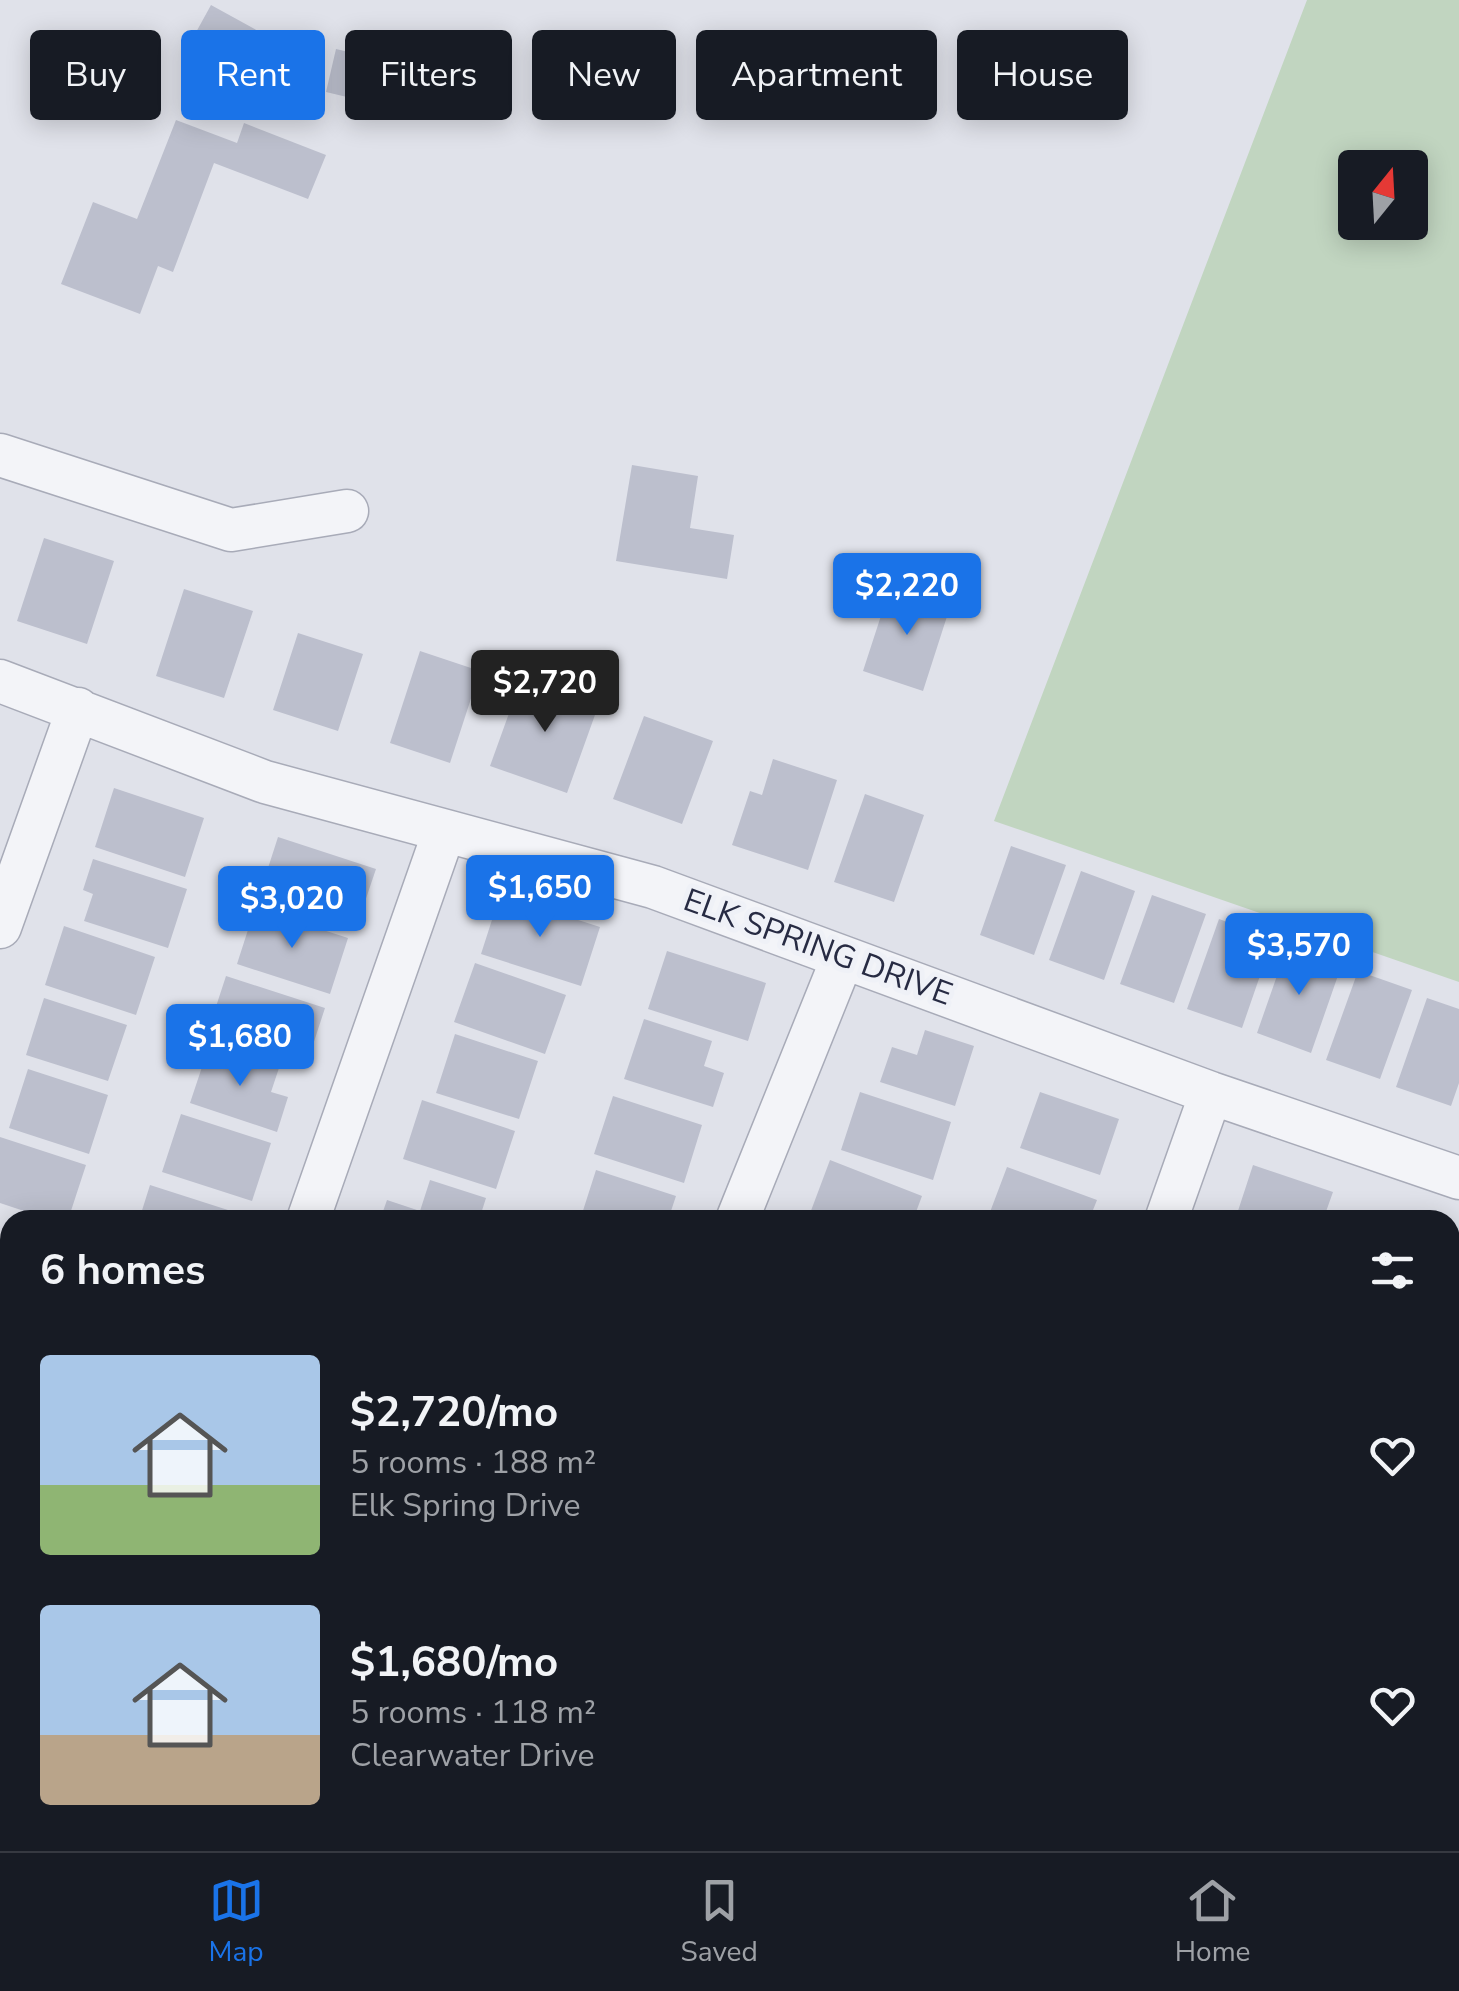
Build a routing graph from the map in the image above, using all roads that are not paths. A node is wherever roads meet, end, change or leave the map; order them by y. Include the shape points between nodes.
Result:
1 (0, 455) edge
2 (347, 511) dead end
3 (0, 682) edge
4 (78, 709) junction
5 (444, 832) junction
6 (0, 927) edge
7 (843, 957) junction
8 (1211, 1093) junction
9 (1459, 1178) edge
10 (312, 1210) edge
11 (741, 1210) edge
12 (1170, 1210) edge

1 - 2 street via 231,530
3 - 4 street, ELK SPRING DRIVE
4 - 5 street, ELK SPRING DRIVE via 265,782
4 - 6 street
5 - 7 street, ELK SPRING DRIVE via 653,886
5 - 10 street
7 - 8 street, ELK SPRING DRIVE
7 - 11 street
8 - 9 street, ELK SPRING DRIVE
8 - 12 street

